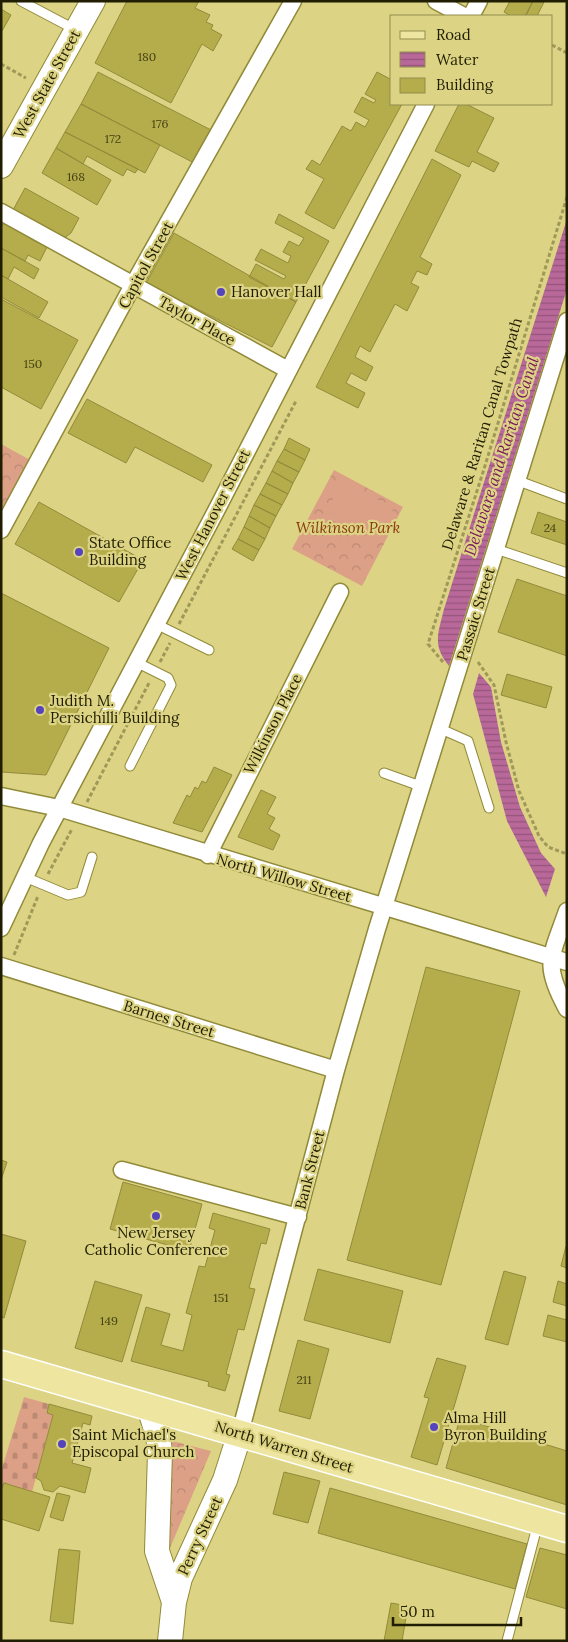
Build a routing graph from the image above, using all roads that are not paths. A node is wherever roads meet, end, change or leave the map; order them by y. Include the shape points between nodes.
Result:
1 (21, 1) edge
2 (93, 1) edge
3 (293, 1) edge
4 (436, 1) edge
5 (479, 1) edge
6 (462, 15) edge
7 (472, 15) edge
8 (77, 30) junction
9 (425, 105) edge
10 (1, 166) edge
11 (1, 212) edge
12 (134, 285) junction
13 (567, 322) edge
14 (288, 370) junction
15 (516, 480) junction
16 (567, 499) edge
17 (1, 530) edge
18 (496, 550) junction
19 (567, 573) edge
20 (340, 592) dead end
21 (156, 624) junction
22 (209, 650) dead end
23 (136, 662) junction
24 (441, 729) junction
25 (130, 766) dead end
26 (384, 773) dead end
27 (423, 787) junction
28 (1, 796) edge
29 (59, 808) junction
30 (489, 808) dead end
31 (208, 855) junction
32 (92, 857) dead end
33 (24, 877) junction
34 (385, 907) junction
35 (567, 911) edge
36 (1, 928) edge
37 (559, 960) edge
38 (5, 967) edge
39 (567, 1009) edge
40 (336, 1070) junction
41 (122, 1170) dead end
42 (298, 1217) junction
43 (1, 1364) edge
44 (149, 1407) junction
45 (240, 1433) junction
46 (539, 1521) junction
47 (567, 1528) edge
48 (174, 1602) junction
49 (170, 1641) edge
50 (507, 1641) edge

1 - 8 lane
2 - 8 street, West State Street
3 - 12 street, Capitol Street
4 - 6 street
5 - 7 street
8 - 10 street, West State Street
9 - 14 street, West Hanover Street
11 - 12 street, Taylor Place
12 - 14 street, Taylor Place
12 - 17 street, Capitol Street
13 - 15 street, Passaic Street
14 - 21 street, West Hanover Street
15 - 16 lane
15 - 18 street, Passaic Street
18 - 19 lane
18 - 24 street, Passaic Street
20 - 31 street, Wilkinson Place
21 - 22 lane
21 - 23 street, West Hanover Street
23 - 25 lane via 168,678 171,685
23 - 29 street, West Hanover Street
24 - 27 street, Passaic Street
24 - 30 lane via 468,741
26 - 27 lane
27 - 34 street, Passaic Street
28 - 29 street, North Willow Street
29 - 31 street, North Willow Street
29 - 33 street, West Hanover Street
31 - 34 street, North Willow Street
32 - 33 lane via 80,892 68,895
33 - 36 street, West Hanover Street
34 - 37 street, North Willow Street
34 - 40 street, Bank Street
35 - 37 street
37 - 39 street via 550,968 552,980
38 - 40 street, Barnes Street
40 - 42 street, Bank Street
41 - 42 street
42 - 45 street, Bank Street
43 - 44 main road, North Warren Street
44 - 45 main road, North Warren Street
44 - 48 street via 160,1452 157,1552
45 - 46 main road, North Warren Street
45 - 48 street, Perry Street via 225,1480 187,1558
46 - 47 main road, North Warren Street
46 - 50 lane
48 - 49 street, Perry Street

